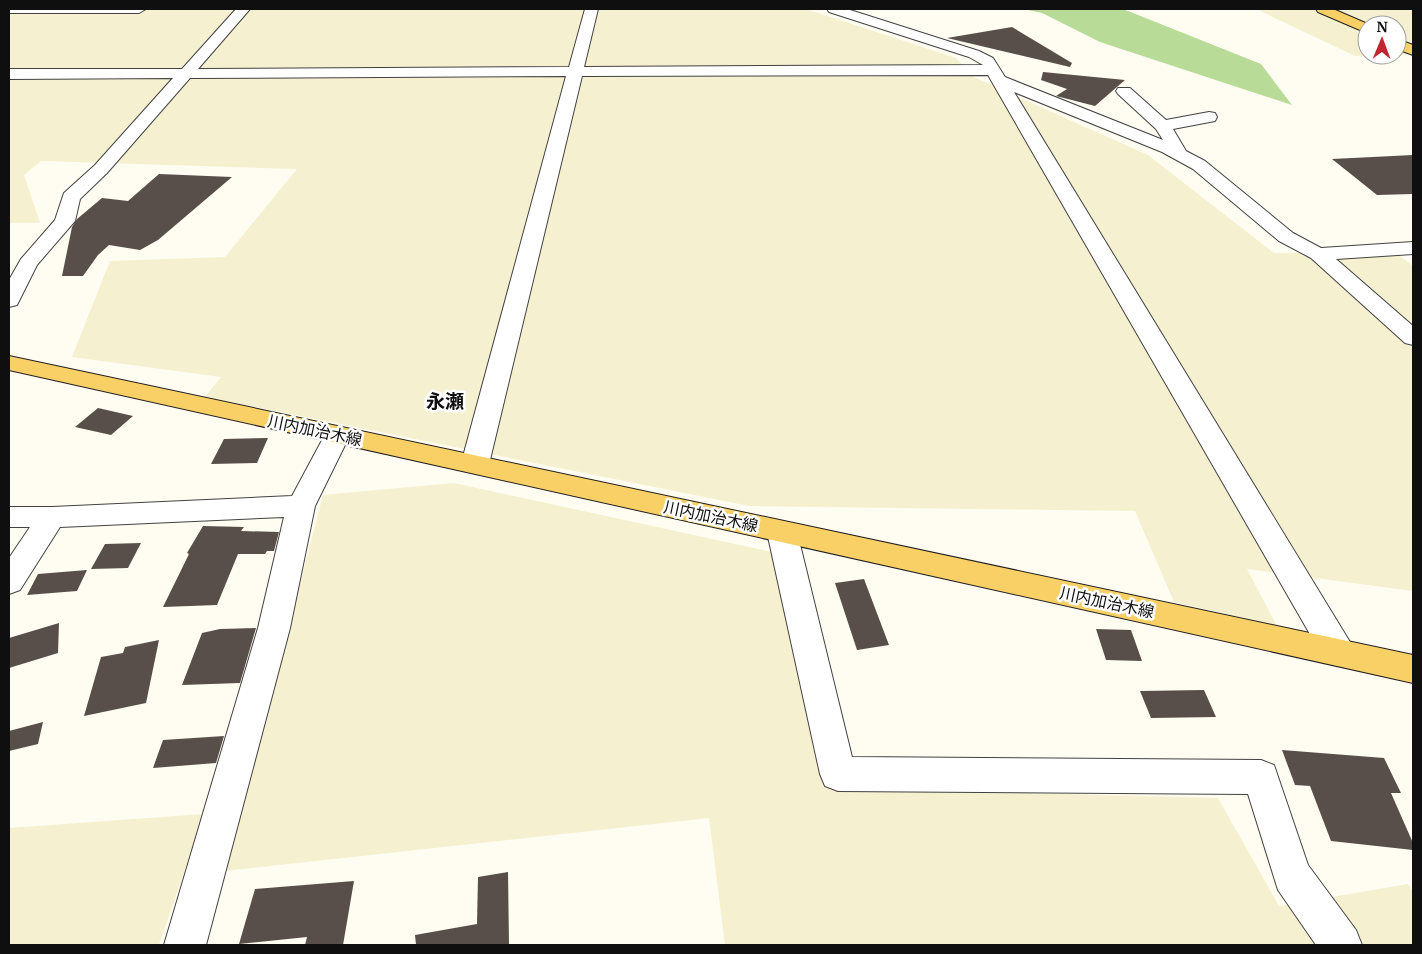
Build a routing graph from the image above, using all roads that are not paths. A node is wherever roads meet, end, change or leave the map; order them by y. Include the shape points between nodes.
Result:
1 (9, 9) edge
2 (139, 9) edge
3 (243, 9) edge
4 (591, 9) edge
5 (834, 9) edge
6 (1323, 9) edge
7 (1357, 24) edge
8 (576, 71) junction
9 (184, 73) junction
10 (9, 74) edge
11 (998, 76) junction
12 (1124, 90) dead end
13 (1209, 117) dead end
14 (1162, 126) junction
15 (1177, 153) junction
16 (1413, 248) edge
17 (1318, 254) junction
18 (9, 300) edge
19 (1413, 338) edge
20 (9, 363) edge
21 (337, 435) junction
22 (475, 464) junction
23 (302, 506) junction
24 (9, 517) edge
25 (52, 517) junction
26 (782, 532) junction
27 (9, 582) edge
28 (1338, 652) junction
29 (1413, 669) edge
30 (185, 945) edge
31 (1341, 945) edge

1 - 2 street
3 - 9 street
4 - 8 street
5 - 11 street via 974,54 988,61
6 - 7 main road
8 - 9 street
8 - 11 street
8 - 22 street
9 - 10 street
9 - 18 street via 101,169 72,197 65,221 28,263
11 - 15 street
11 - 28 street
12 - 14 street
13 - 14 street
14 - 15 street via 1178,148
15 - 17 street via 1199,165 1286,237
16 - 17 street
17 - 19 street
20 - 21 main road, 川内加治木線
21 - 22 main road, 川内加治木線
21 - 23 street
22 - 26 main road, 川内加治木線
23 - 25 street
23 - 30 street via 274,628
24 - 25 street
25 - 27 street
26 - 28 main road, 川内加治木線
26 - 31 street via 838,774 1261,777 1292,876
28 - 29 main road, 川内加治木線

